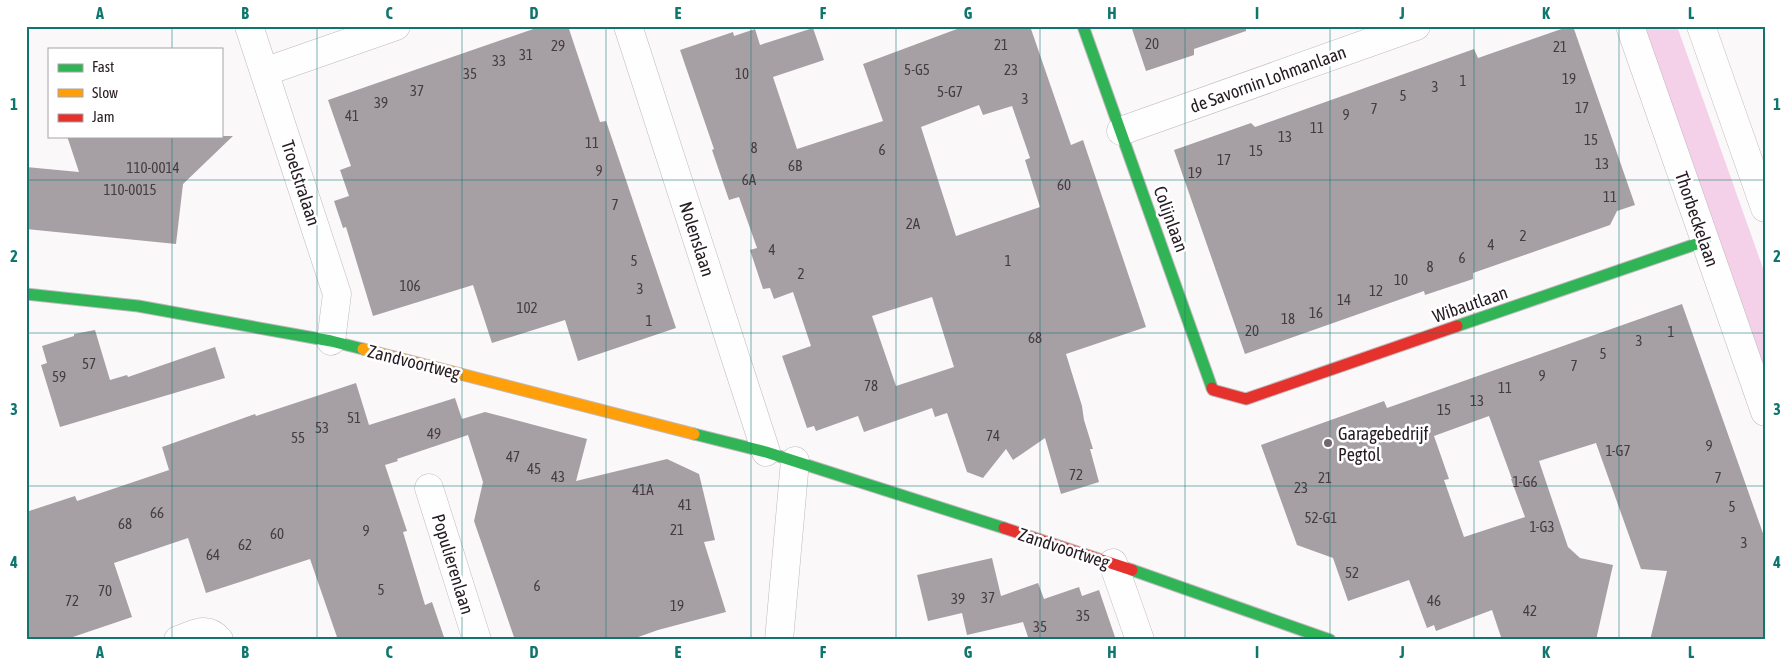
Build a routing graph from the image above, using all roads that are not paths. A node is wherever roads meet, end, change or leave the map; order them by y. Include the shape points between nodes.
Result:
1 (249, 26) edge
2 (396, 26) edge
3 (628, 26) edge
4 (1083, 26) edge
5 (1416, 26) edge
6 (1630, 26) edge
7 (1701, 26) edge
8 (264, 72) junction
9 (1121, 131) junction
10 (1765, 208) edge
11 (1705, 241) junction
12 (26, 294) edge
13 (331, 341) junction
14 (1246, 399) joint
15 (1765, 412) edge
16 (766, 452) junction
17 (795, 461) junction
18 (429, 488) dead end
19 (1113, 563) junction
20 (178, 640) edge
21 (219, 640) edge
22 (477, 640) edge
23 (779, 640) edge
24 (1140, 640) edge
25 (1330, 640) edge

1 - 8 street, Troelstralaan
2 - 8 street
3 - 16 street, Nolenslaan
4 - 9 street, Colijnlaan
5 - 9 street, de Savornin Lohmanlaan
6 - 11 street, Thorbeckelaan
7 - 10 street
8 - 13 street, Troelstralaan via 337,294
9 - 14 street, Colijnlaan via 1213,390
11 - 14 street, Wibautlaan
11 - 15 street, Thorbeckelaan
12 - 13 street, Zandvoortweg via 138,306
13 - 16 street, Zandvoortweg
16 - 17 street, Zandvoortweg
17 - 19 street, Zandvoortweg
17 - 23 street
18 - 22 street, Populierenlaan
19 - 24 street
19 - 25 street, Zandvoortweg
20 - 21 street via 204,631 213,632

